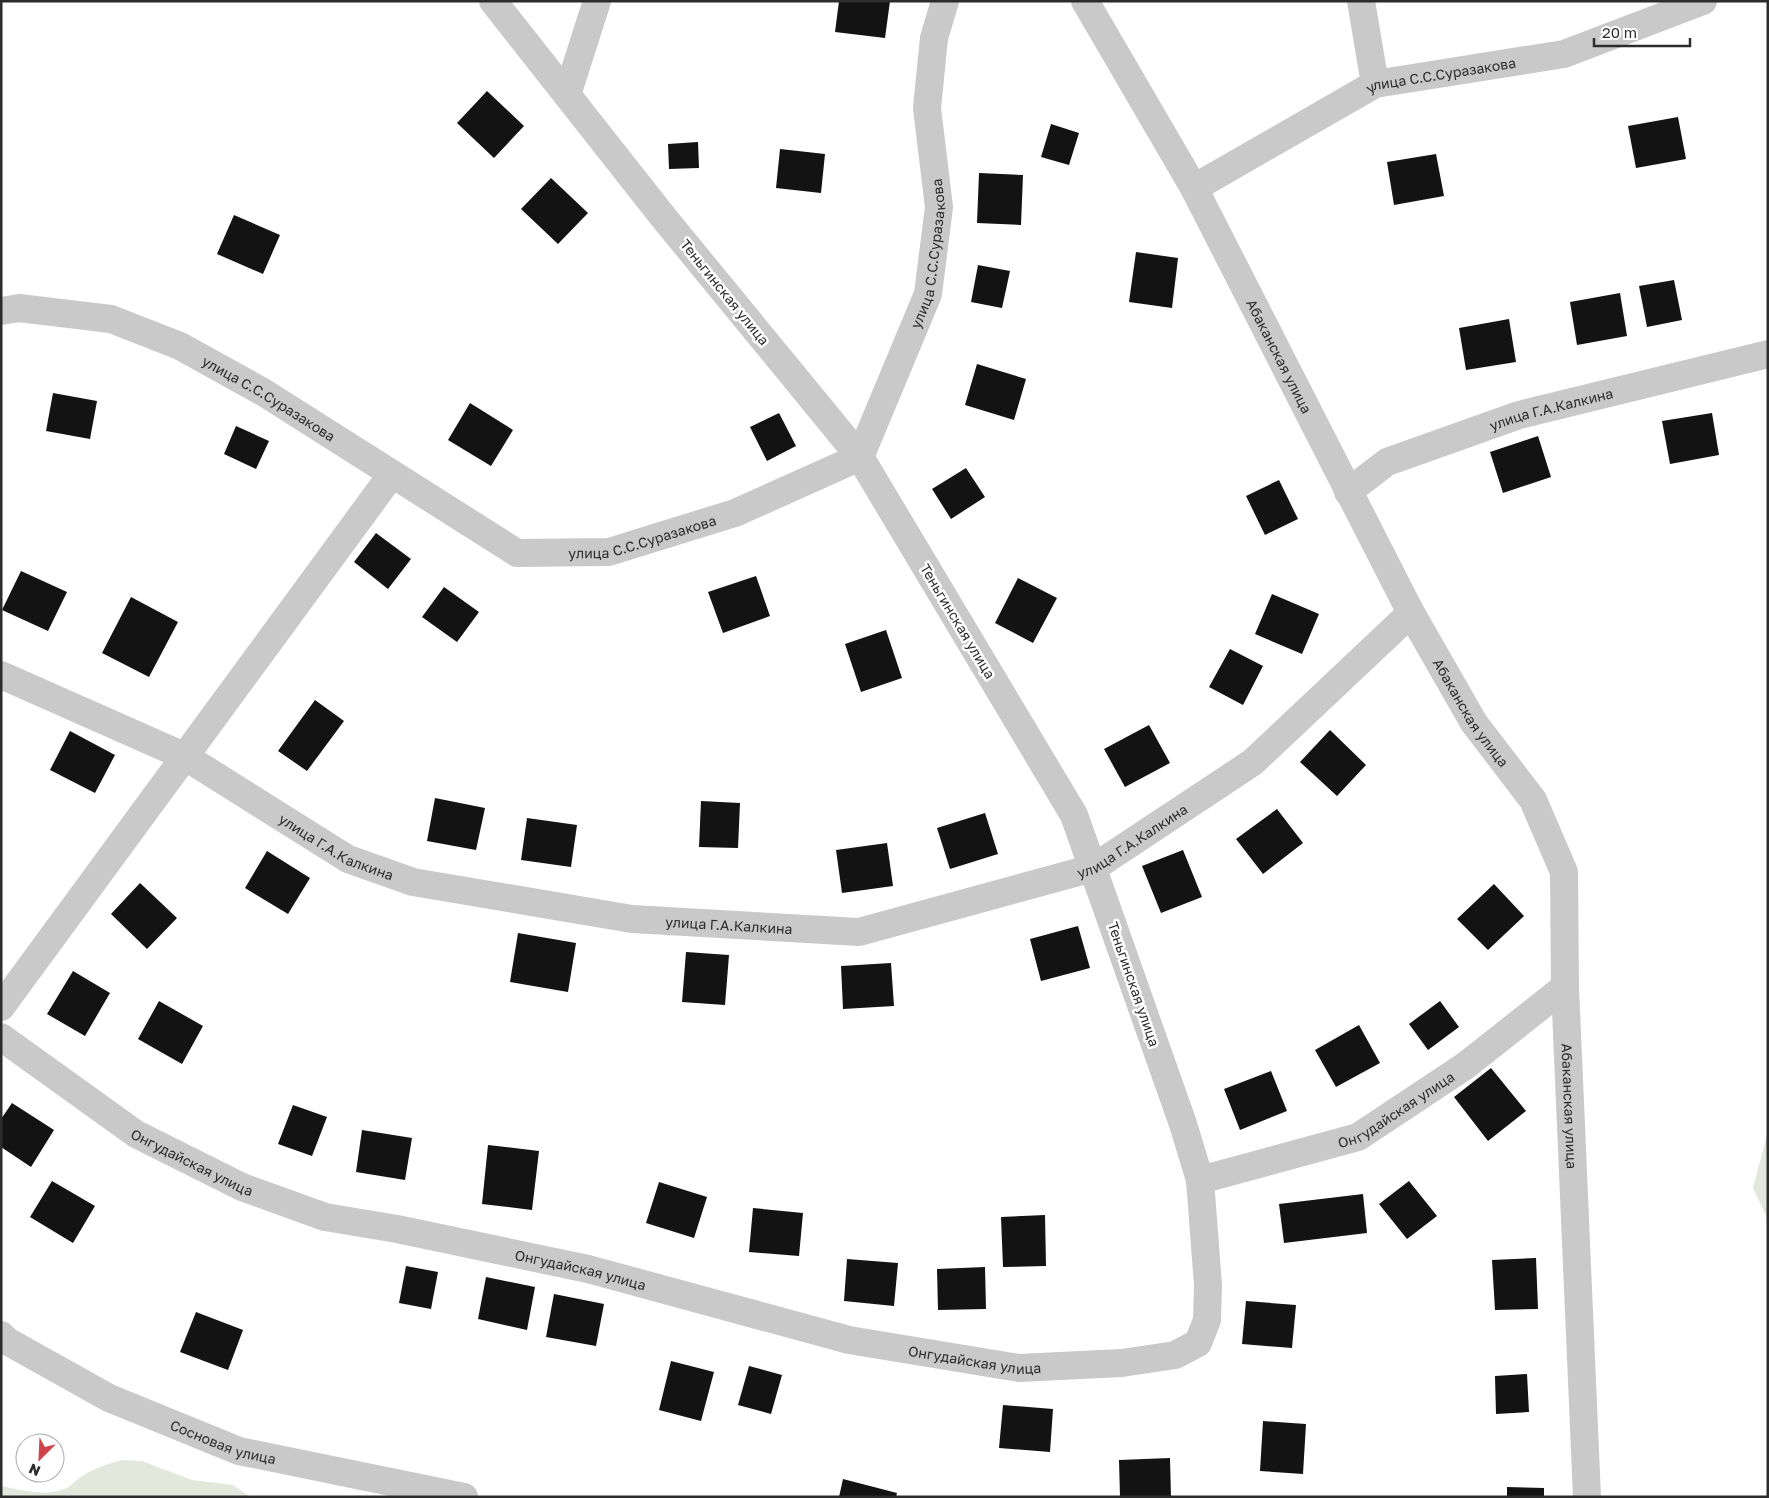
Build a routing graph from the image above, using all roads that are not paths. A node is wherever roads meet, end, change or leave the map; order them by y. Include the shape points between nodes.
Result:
1 (493, 1) edge
2 (597, 1) edge
3 (945, 1) edge
4 (1085, 1) edge
5 (1361, 1) edge
6 (1703, 1) edge
7 (1375, 84) junction
8 (567, 95) junction
9 (1194, 188) junction
10 (1, 311) edge
11 (1768, 354) edge
12 (860, 457) junction
13 (392, 474) junction
14 (1348, 492) junction
15 (1411, 613) junction
16 (1, 675) edge
17 (184, 756) junction
18 (1093, 868) junction
19 (1565, 986) junction
20 (1, 1007) edge
21 (1, 1037) edge
22 (1200, 1180) junction
23 (1, 1335) edge
24 (1198, 1343) joint
25 (464, 1497) edge
26 (1587, 1497) edge

1 - 8 street, Теньгинская улица
2 - 8 street
3 - 12 street, улица С.С.Суразакова via 934,38 927,108 939,208 928,294
4 - 9 street, Абаканская улица
5 - 7 street
6 - 7 street, улица С.С.Суразакова via 1564,54
7 - 9 street, улица С.С.Суразакова
8 - 12 street, Теньгинская улица
9 - 14 street, Абаканская улица
10 - 13 street, улица С.С.Суразакова via 20,308 111,320 180,346 263,392
11 - 14 street, улица Г.А.Калкина via 1519,415 1387,462
12 - 13 street, улица С.С.Суразакова via 735,513 609,552 517,553
12 - 18 street, Теньгинская улица via 1074,816
13 - 17 street
14 - 15 street, Абаканская улица
15 - 18 street, улица Г.А.Калкина via 1253,762
15 - 19 street, Абаканская улица via 1474,724 1533,800 1564,872
16 - 17 street, улица Г.А.Калкина
17 - 18 street, улица Г.А.Калкина via 348,859 412,882 632,919 860,932
17 - 20 street
18 - 22 street, Теньгинская улица
19 - 22 street, Онгудайская улица via 1465,1066 1358,1137
19 - 26 street, Абаканская улица
21 - 24 street, Онгудайская улица via 136,1134 242,1187 325,1217 588,1269 849,1340 1019,1368 1140,1361 1175,1356
22 - 24 street, Теньгинская улица via 1208,1285 1207,1320
23 - 25 street, Сосновая улица via 109,1398 239,1451

